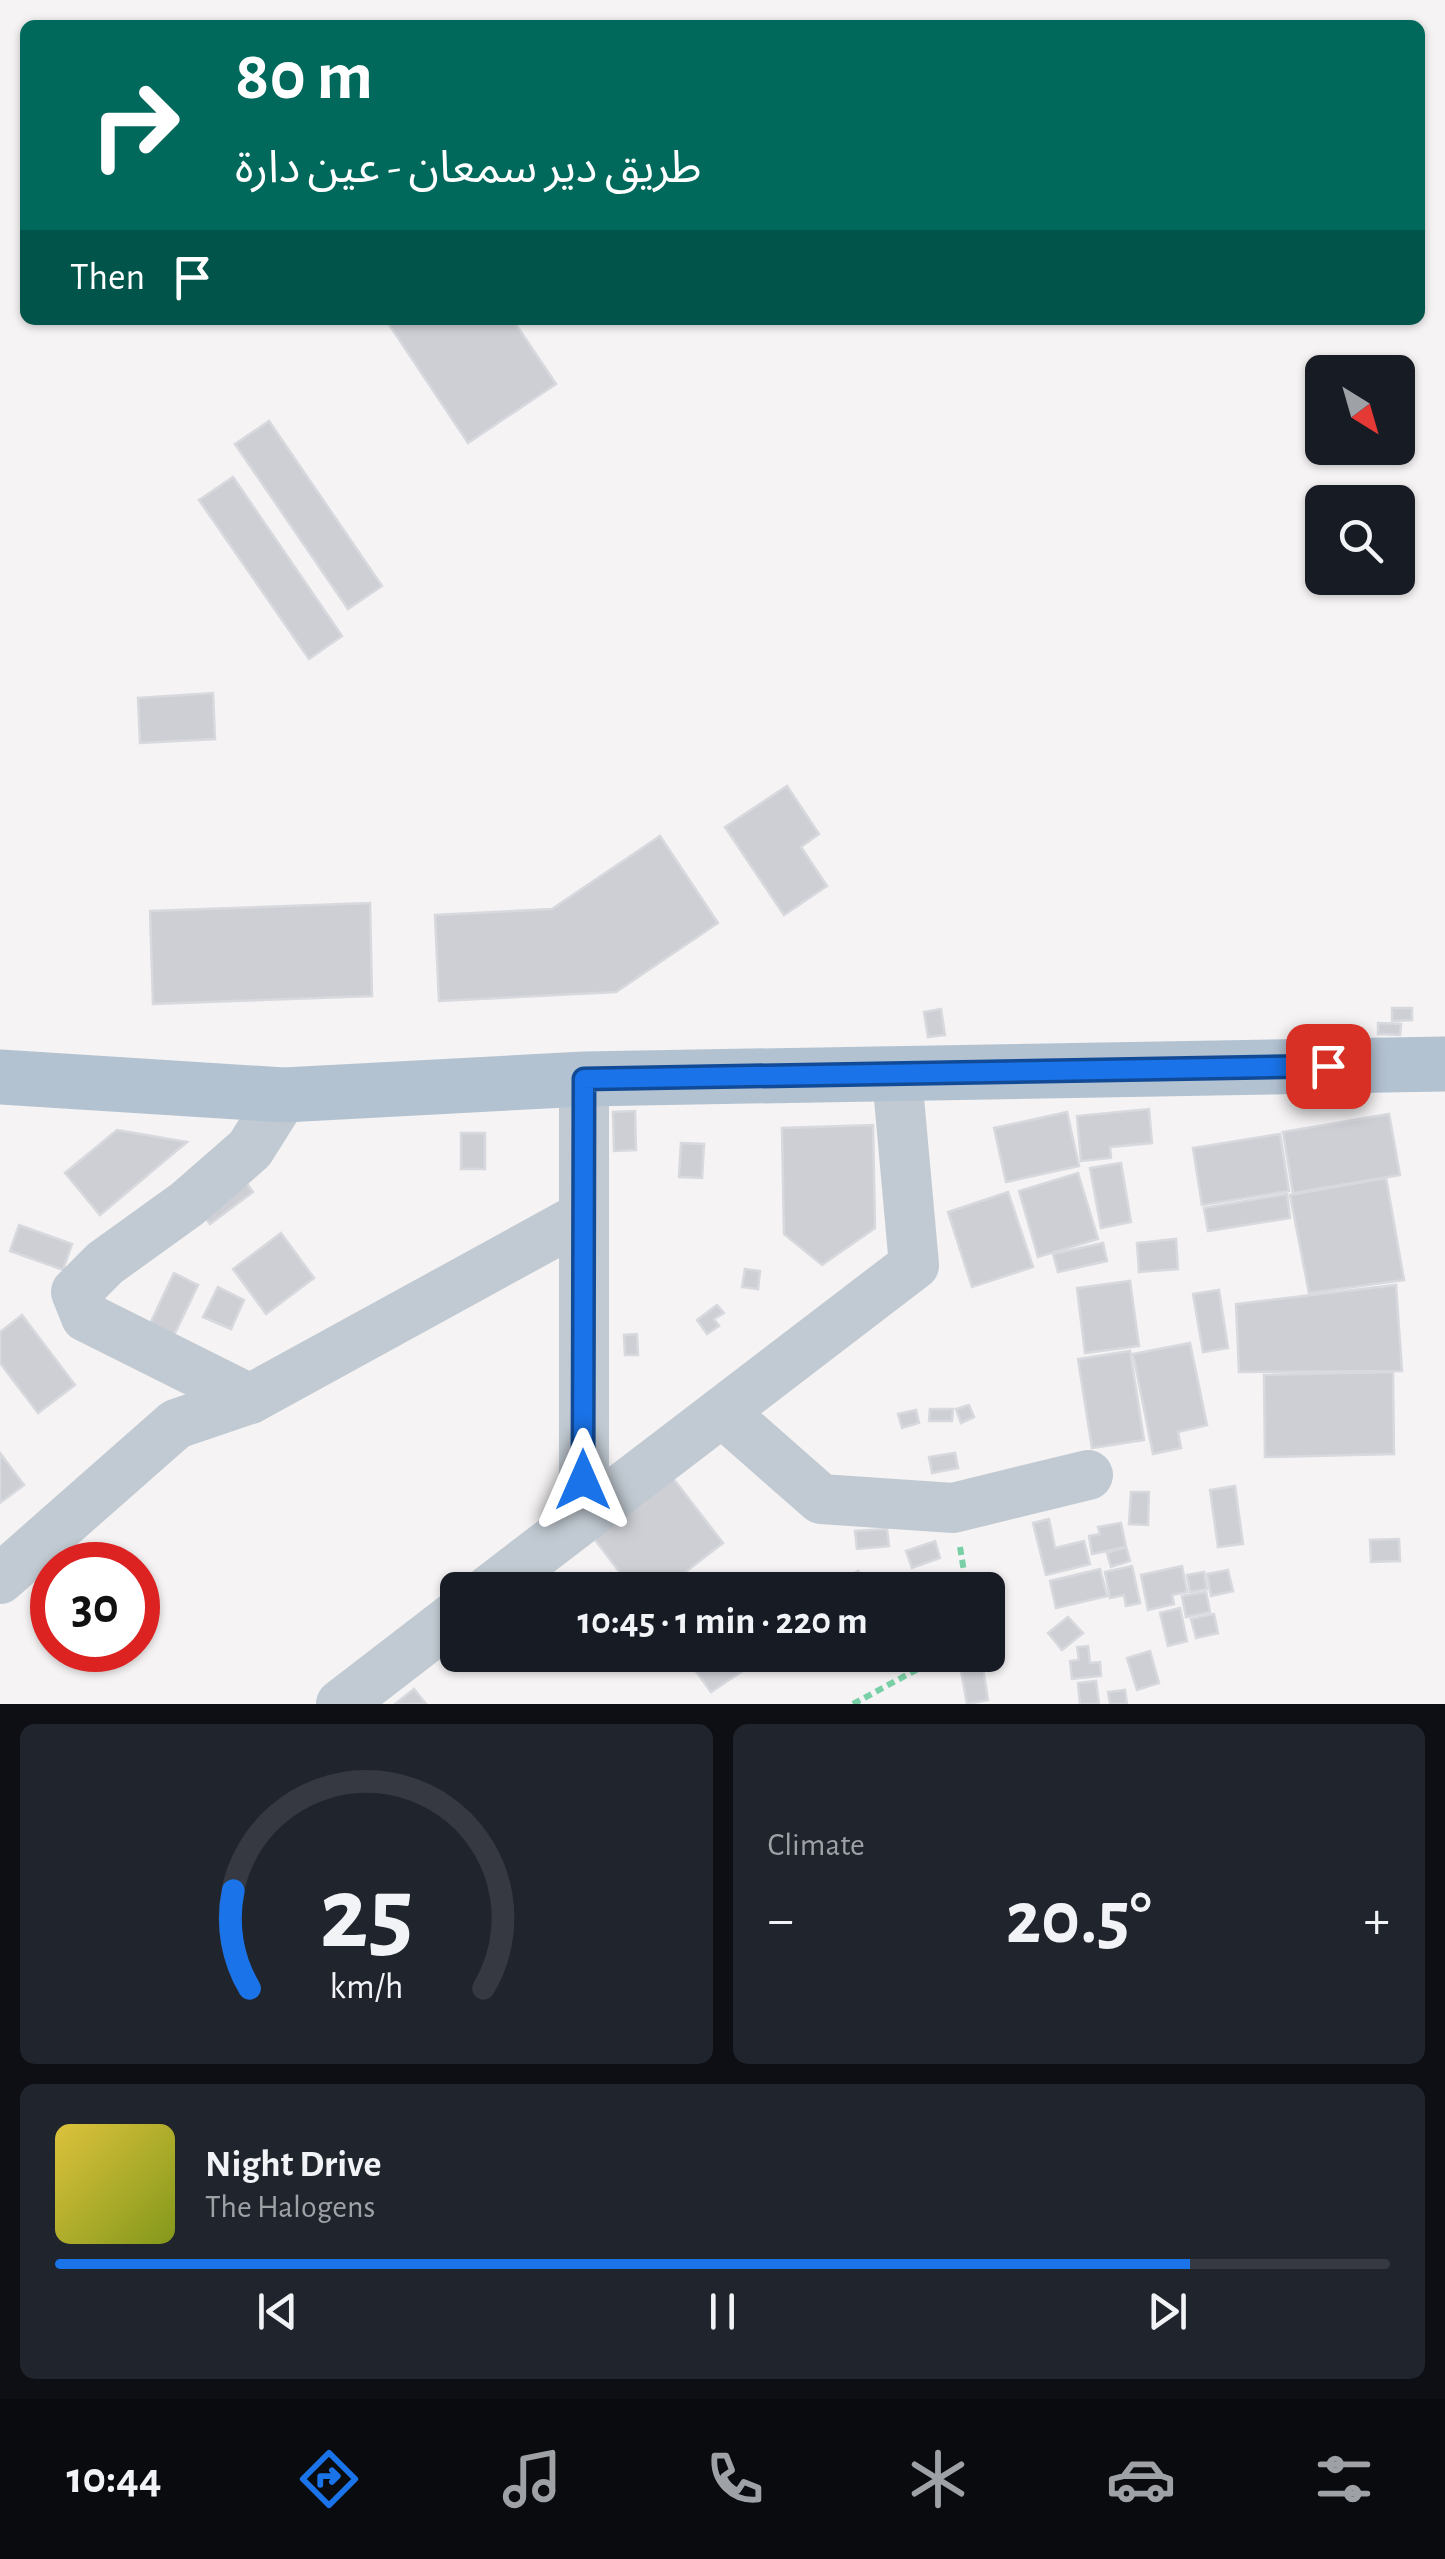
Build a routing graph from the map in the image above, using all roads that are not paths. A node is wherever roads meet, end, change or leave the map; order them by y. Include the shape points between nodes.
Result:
1 (1445, 1064) edge
2 (898, 1076) junction
3 (0, 1077) edge
4 (584, 1079) junction
5 (284, 1094) junction
6 (582, 1217) junction
7 (250, 1398) junction
8 (722, 1412) junction
9 (1088, 1475) dead end
10 (584, 1517) junction
11 (512, 1572) edge
12 (0, 1579) edge
13 (440, 1628) edge
14 (341, 1704) edge

1 - 2 main road
2 - 4 main road
2 - 8 street via 914,1265
3 - 5 main road
4 - 5 main road
4 - 6 street
5 - 7 street via 250,1150 76,1292 86,1317
6 - 7 street
6 - 10 street
7 - 12 street via 176,1424
8 - 9 street via 821,1499 952,1508
8 - 10 street
10 - 11 street
13 - 14 street

